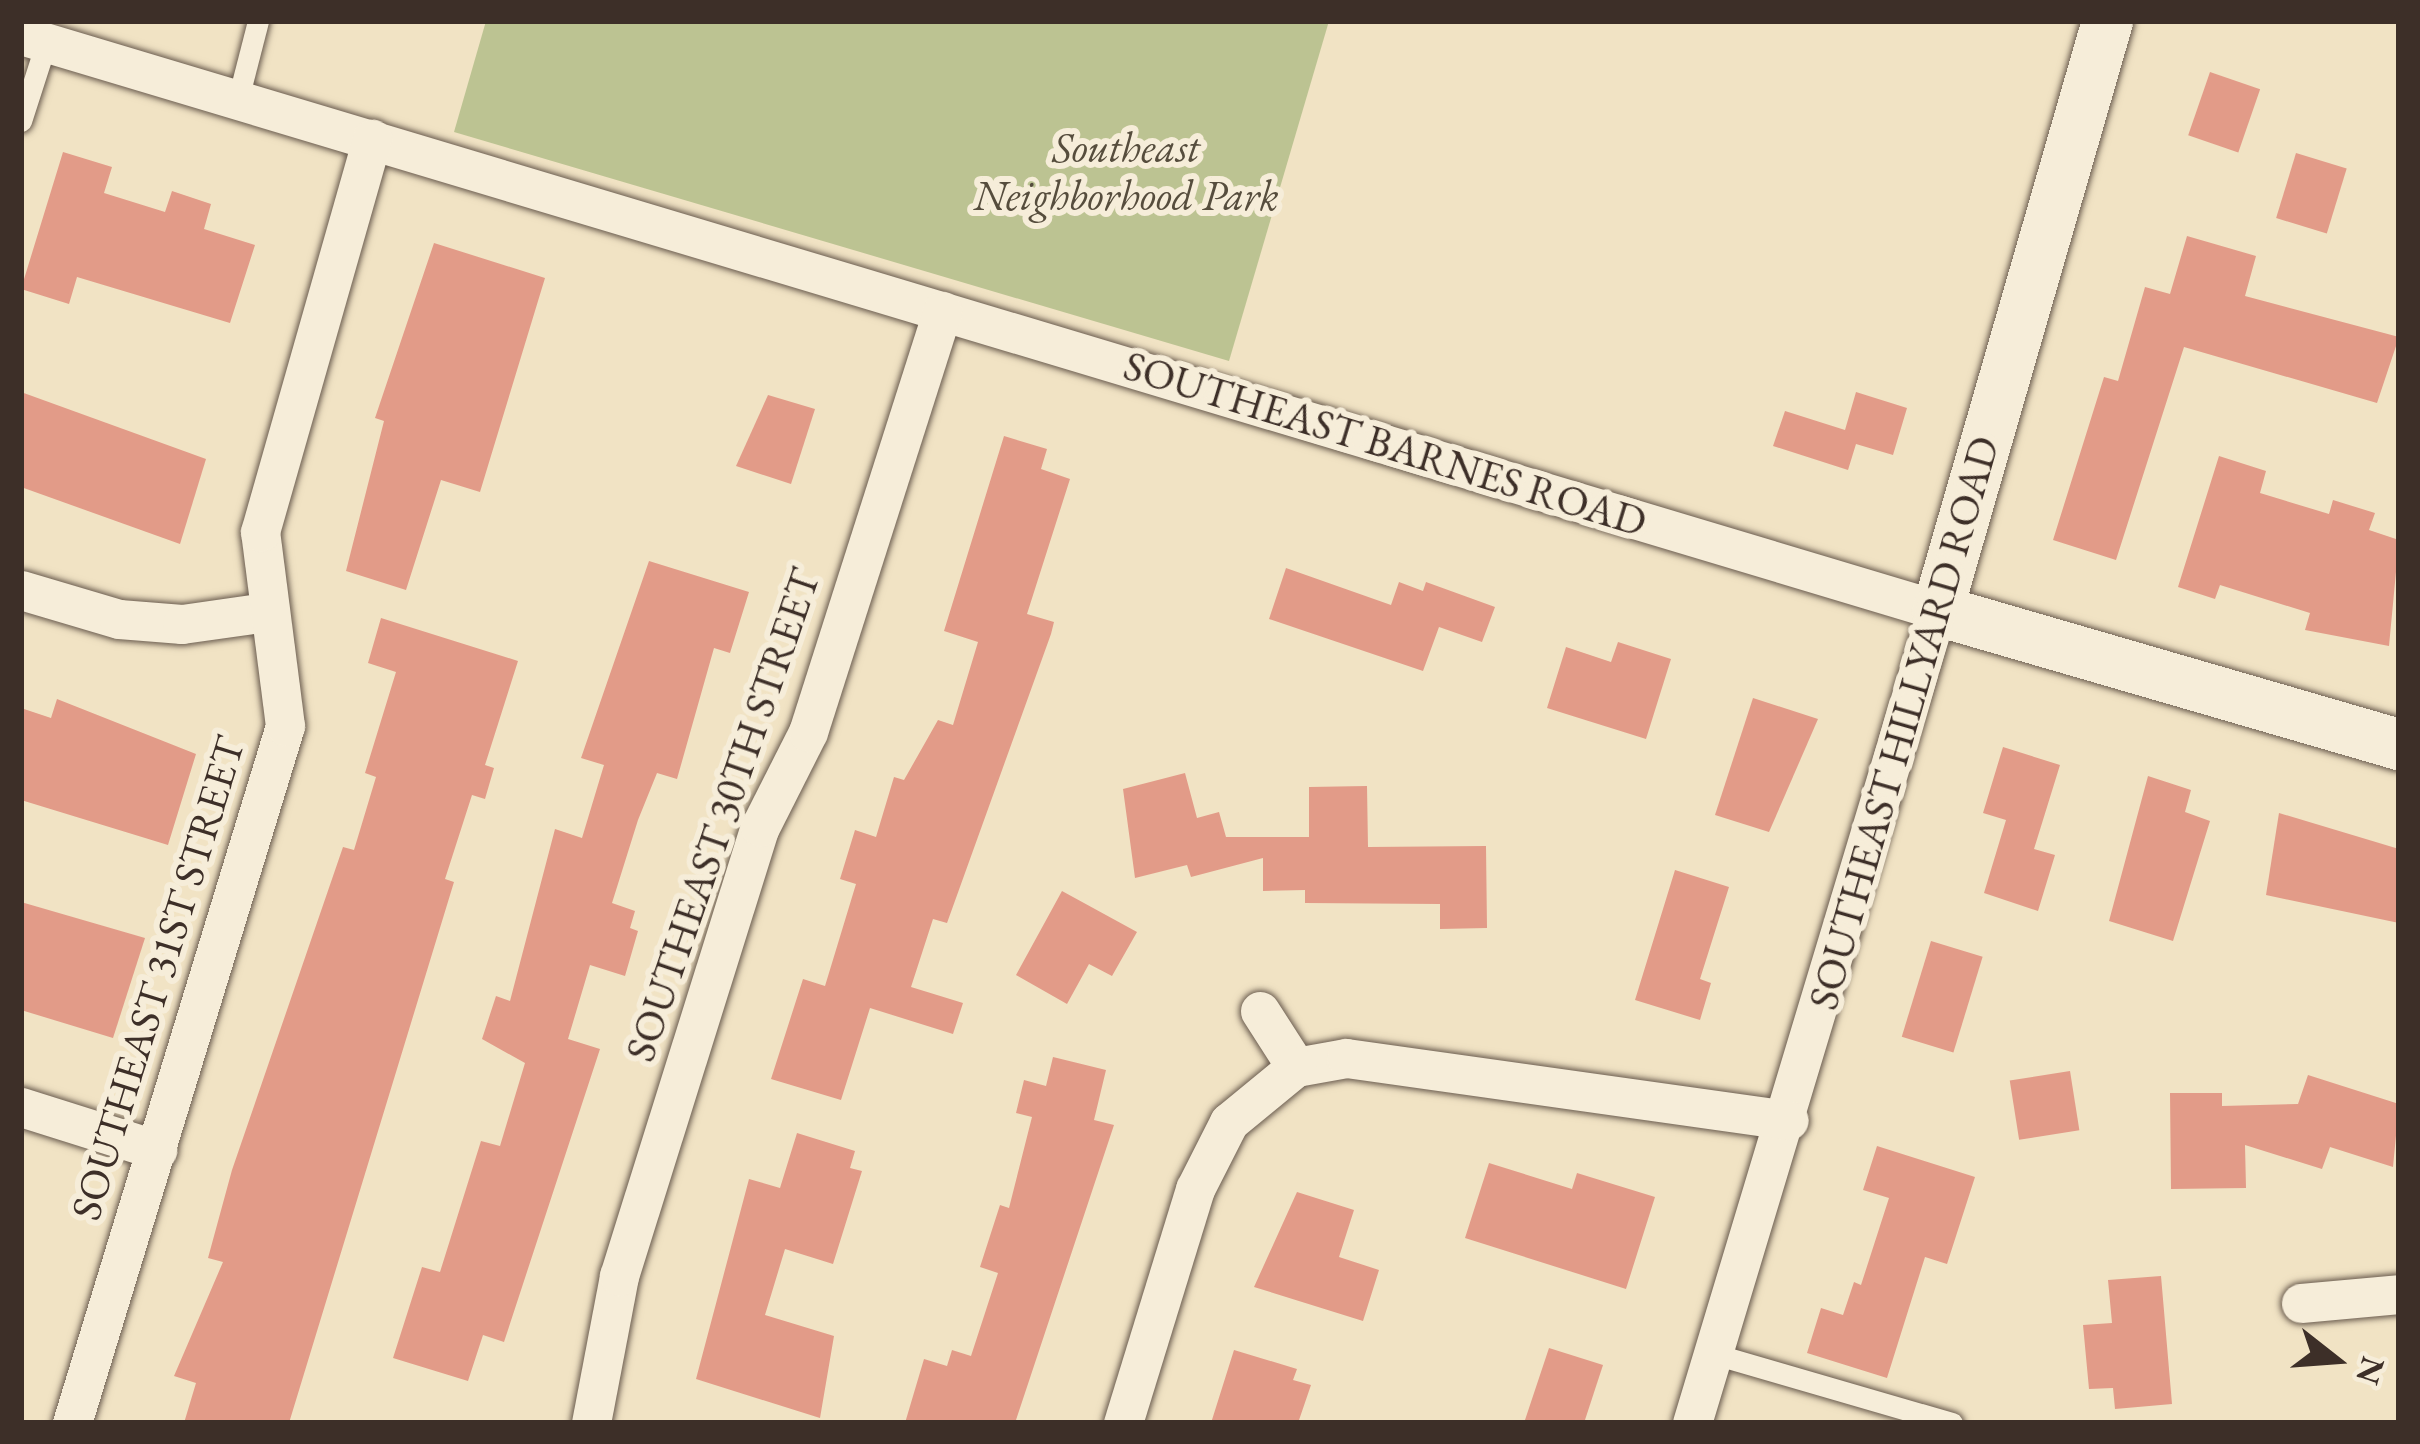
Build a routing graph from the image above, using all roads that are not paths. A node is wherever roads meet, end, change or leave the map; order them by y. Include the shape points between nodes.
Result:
1 (259, 21) edge
2 (2107, 21) edge
3 (34, 39) edge
4 (238, 99) junction
5 (21, 121) edge
6 (372, 139) junction
7 (942, 310) junction
8 (21, 590) edge
9 (1937, 610) junction
10 (266, 612) junction
11 (2399, 745) edge
12 (1260, 1010) dead end
13 (1296, 1067) junction
14 (21, 1108) edge
15 (1789, 1120) junction
16 (157, 1150) junction
17 (2399, 1294) edge
18 (2302, 1303) dead end
19 (1714, 1354) junction
20 (72, 1423) edge
21 (591, 1423) edge
22 (1123, 1423) edge
23 (1692, 1423) edge
24 (1952, 1423) edge

1 - 4 lane
2 - 9 street, SOUTHEAST HILLYARD ROAD
3 - 4 street, SOUTHEAST BARNES ROAD
3 - 5 lane
4 - 6 street, SOUTHEAST BARNES ROAD
6 - 7 street, SOUTHEAST BARNES ROAD
6 - 10 street, SOUTHEAST 31ST STREET via 269,485 260,532
7 - 9 street, SOUTHEAST BARNES ROAD
7 - 21 street, SOUTHEAST 30TH STREET via 808,732 753,850 620,1276
8 - 10 street via 119,619 182,623
9 - 11 street, SOUTHEAST BARNES ROAD
9 - 15 street, SOUTHEAST HILLYARD ROAD
10 - 16 street, SOUTHEAST 31ST STREET via 285,726
12 - 13 street
13 - 15 street via 1346,1058
13 - 22 street via 1229,1122 1195,1189
14 - 16 street
15 - 19 street, SOUTHEAST HILLYARD ROAD
16 - 20 street, SOUTHEAST 31ST STREET
17 - 18 street
19 - 23 street, SOUTHEAST HILLYARD ROAD
19 - 24 lane

